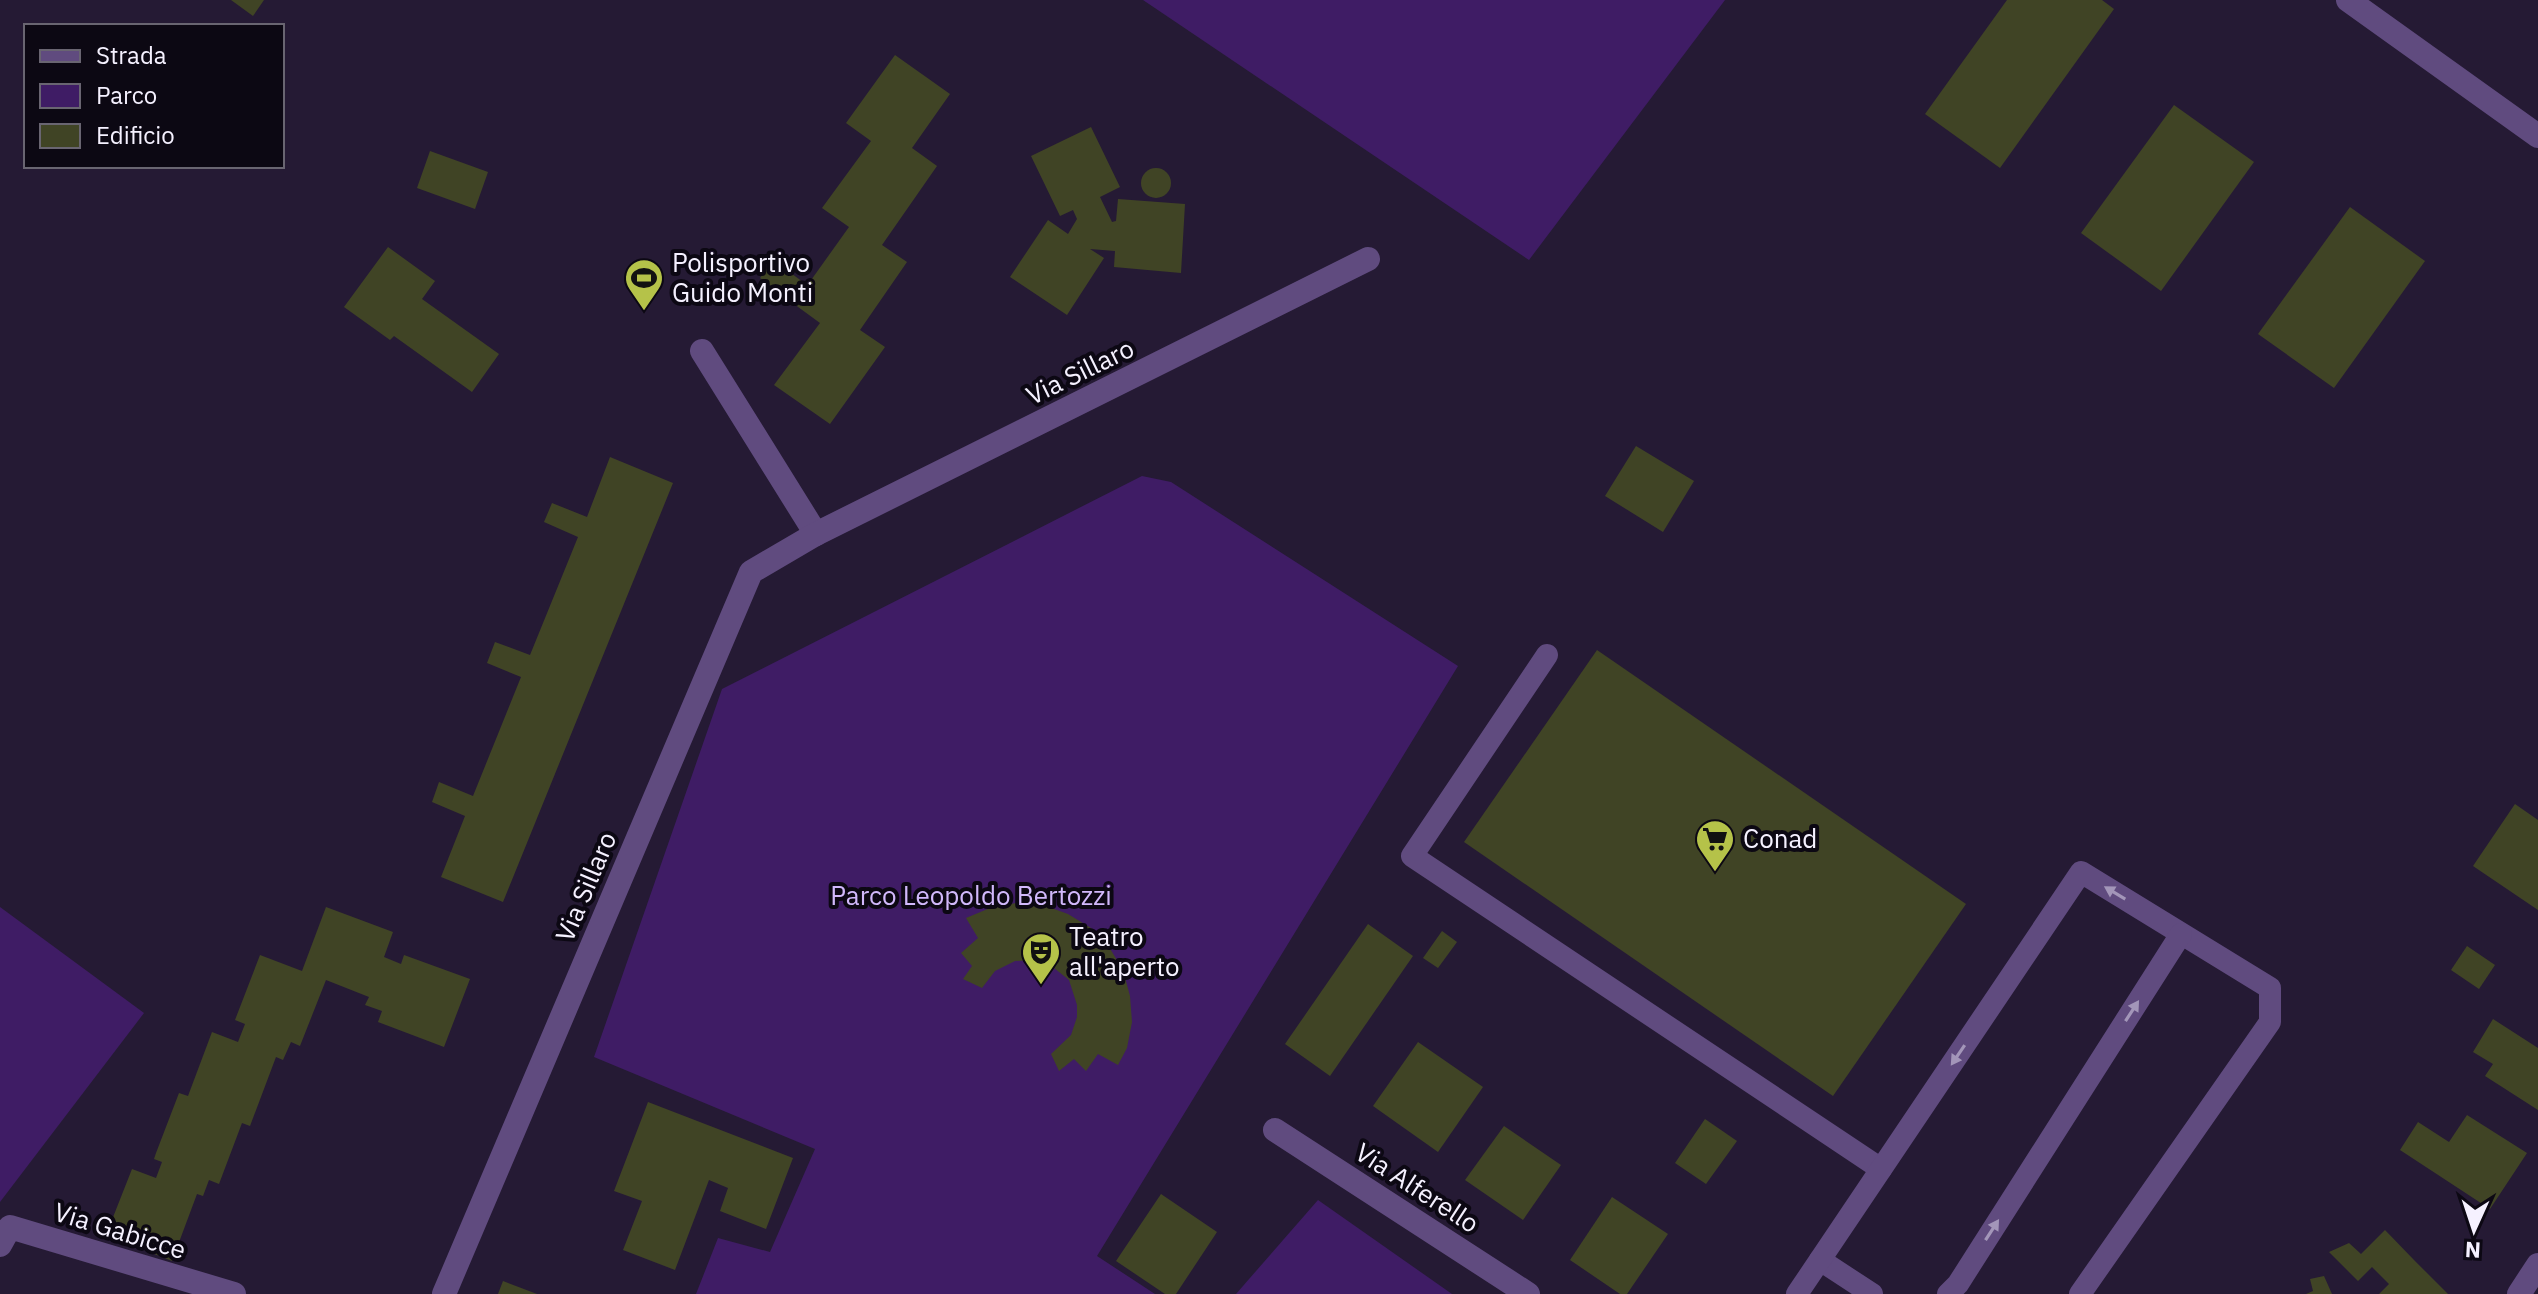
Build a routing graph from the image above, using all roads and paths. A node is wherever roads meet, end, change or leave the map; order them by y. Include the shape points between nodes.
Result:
1 (2348, 0) edge
2 (2538, 136) edge
3 (1368, 259) dead end
4 (702, 351) dead end
5 (816, 534) junction
6 (1547, 655) dead end
7 (2181, 934) junction
8 (1275, 1130) dead end
9 (1881, 1169) junction
10 (0, 1245) edge
11 (1820, 1260) junction
12 (2538, 1265) edge
13 (234, 1294) edge
14 (444, 1294) edge
15 (1528, 1294) edge
16 (1797, 1294) edge
17 (1872, 1294) edge
18 (1948, 1294) edge
19 (2080, 1294) edge
20 (2519, 1294) edge

1 - 2 street
3 - 5 street, Via Sillaro
4 - 5 street
5 - 14 street, Via Sillaro via 751,572
6 - 9 lane via 1412,856
7 -> 9 lane via 2081,872
18 -> 7 lane
7 - 19 lane via 2270,988 2270,1022
8 - 15 street, Via Alferello
9 - 11 lane
10 - 13 street, Via Gabicce via 10,1227
11 - 16 lane
11 - 17 lane
12 - 20 street

